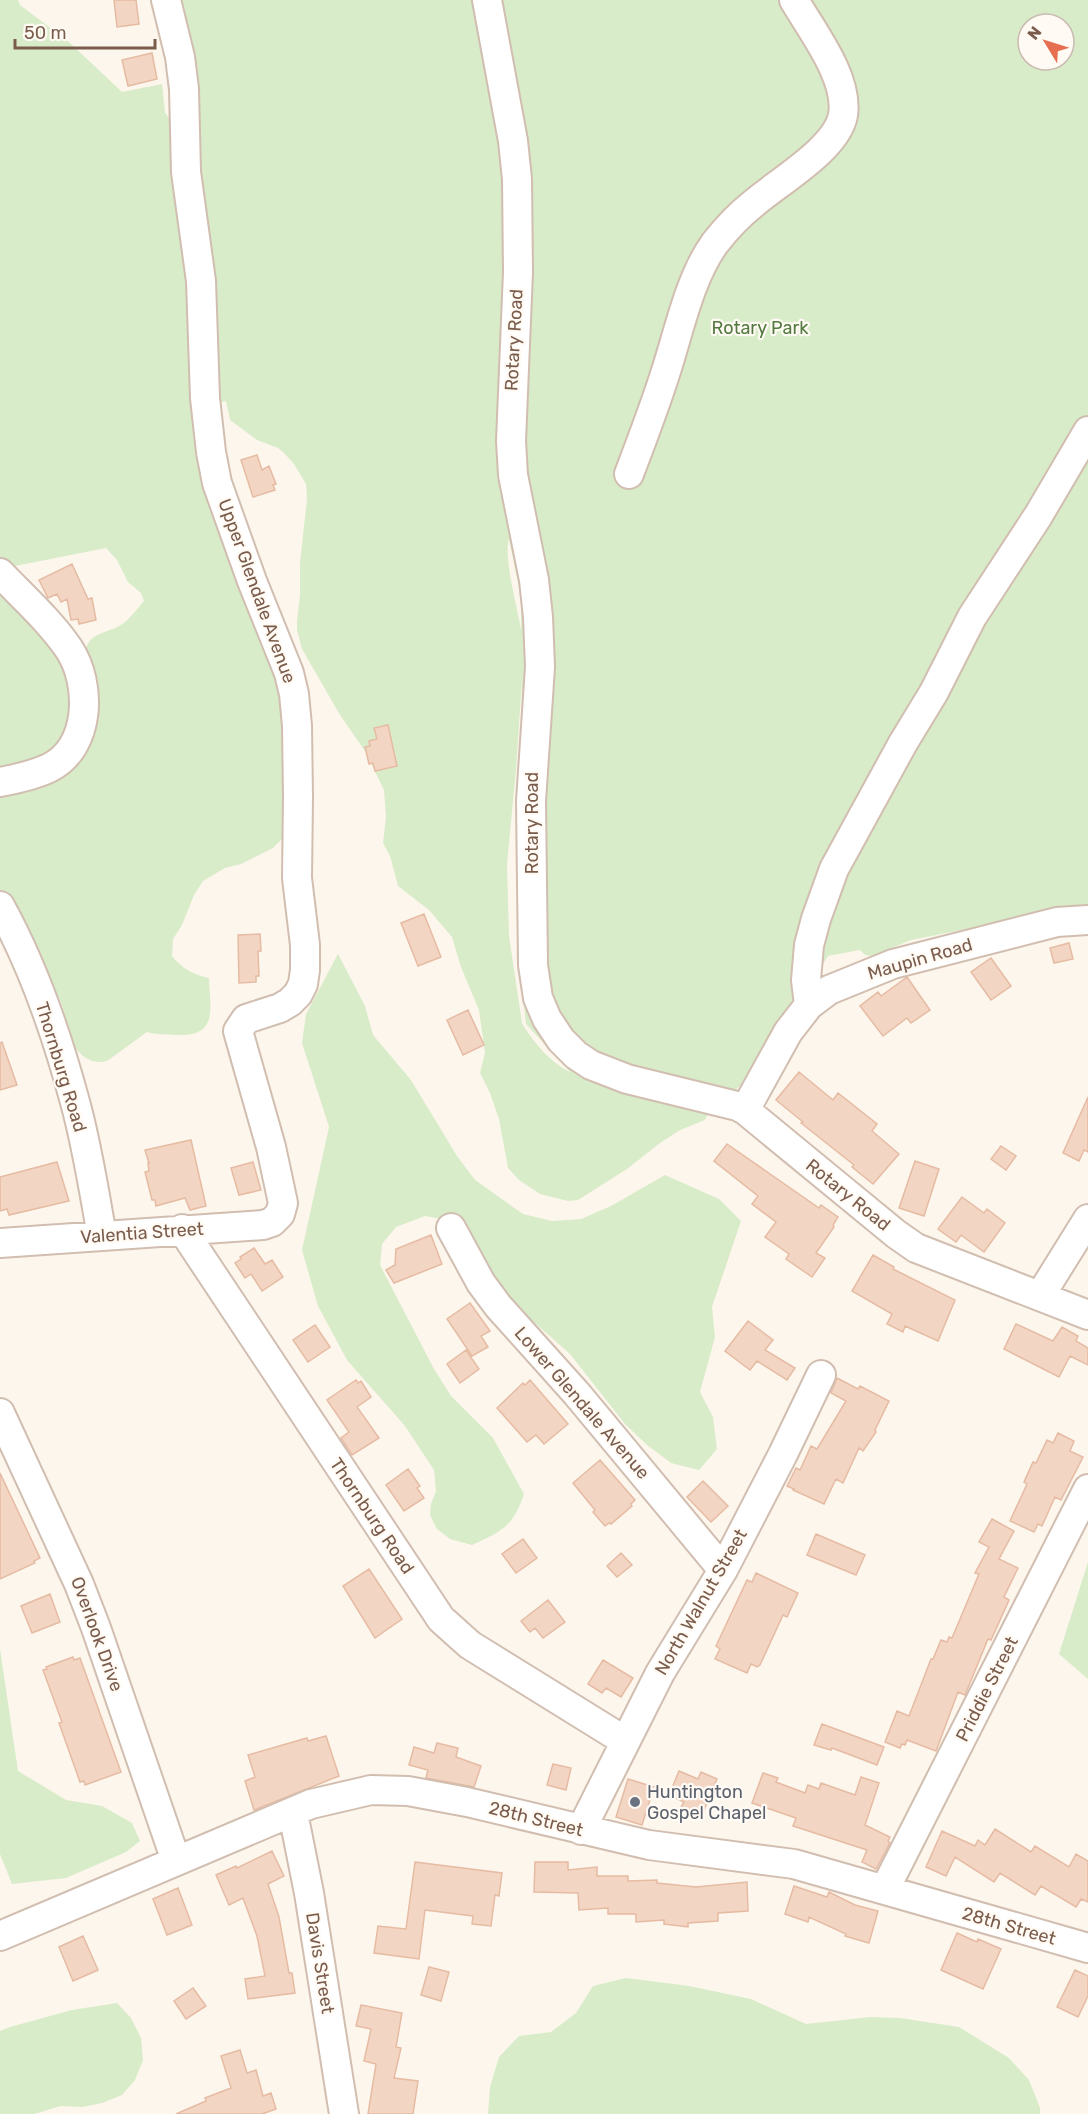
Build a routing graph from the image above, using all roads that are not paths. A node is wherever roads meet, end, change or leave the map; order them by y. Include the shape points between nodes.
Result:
1 (166, 0) edge
2 (487, 0) edge
3 (794, 0) edge
4 (1088, 431) edge
5 (629, 474) dead end
6 (0, 573) edge
7 (0, 782) edge
8 (0, 906) edge
9 (1088, 920) edge
10 (809, 1005) junction
11 (745, 1110) junction
12 (280, 1214) joint
13 (1088, 1219) edge
14 (451, 1228) dead end
15 (182, 1229) junction
16 (102, 1236) junction
17 (0, 1243) edge
18 (1040, 1296) junction
19 (1088, 1315) edge
20 (821, 1375) dead end
21 (0, 1413) edge
22 (1088, 1489) edge
23 (723, 1570) junction
24 (625, 1741) junction
25 (293, 1813) junction
26 (581, 1830) junction
27 (176, 1861) junction
28 (885, 1889) junction
29 (0, 1936) edge
30 (1088, 1948) edge
31 (344, 2114) edge

1 - 12 street, Upper Glendale Avenue via 184,89 186,172 201,281 211,452 217,483 294,694 297,878 305,945 304,977 298,994 290,1002 246,1019 238,1031 282,1192
2 - 11 street, Rotary Road via 517,179 518,272 511,441 513,475 538,617 539,677 531,801 533,965 538,998 561,1040 591,1065 627,1079
3 - 5 street via 841,84 842,118 821,149 752,204 714,246 691,294
4 - 10 street via 972,617 846,846 824,896 809,945
6 - 7 street via 69,649 82,681 84,704 82,724 64,756 50,768
8 - 16 street, Thornburg Road via 39,995 75,1102
9 - 10 street, Maupin Road via 1046,925 894,964 829,990
10 - 11 street, Maupin Road via 788,1032
11 - 18 street, Rotary Road via 907,1242
12 - 15 street, Valentia Street via 263,1225
13 - 18 street
14 - 23 street, Lower Glendale Avenue via 498,1306 577,1394
15 - 16 street, Valentia Street
15 - 24 street, Thornburg Road via 441,1619 470,1645
16 - 17 street, Valentia Street
18 - 19 street, Rotary Road
20 - 23 street, North Walnut Street
21 - 27 street, Overlook Drive via 84,1595
22 - 28 street, Priddie Street
23 - 24 street, North Walnut Street via 660,1673
24 - 26 street, North Walnut Street
25 - 26 street, 28th Street via 311,1804 360,1792 408,1791
25 - 27 street, 28th Street
25 - 31 street, Davis Street
26 - 28 street, 28th Street via 649,1845 794,1864
27 - 29 street, 28th Street
28 - 30 street, 28th Street

